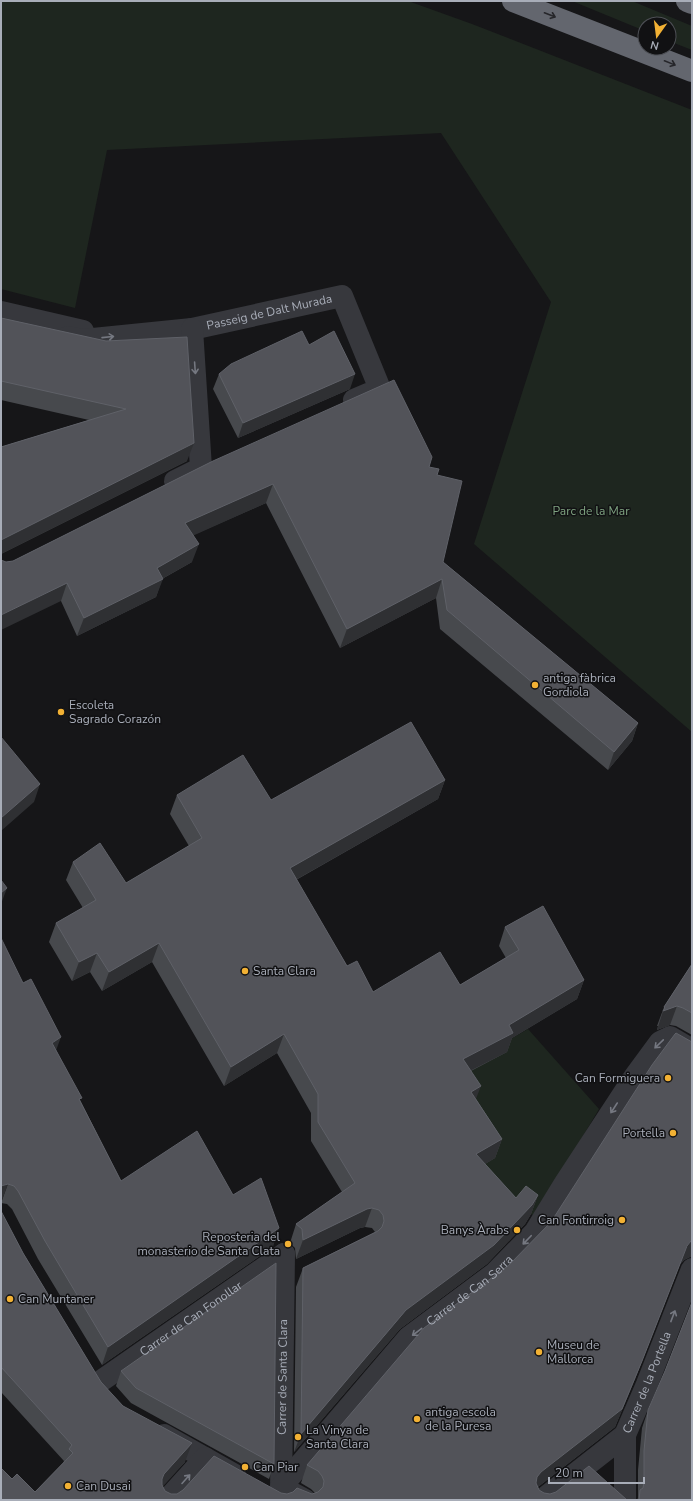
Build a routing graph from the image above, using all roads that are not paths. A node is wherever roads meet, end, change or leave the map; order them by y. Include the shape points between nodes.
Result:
1 (513, 1) edge
2 (687, 1) edge
3 (692, 3) edge
4 (692, 71) edge
5 (1, 312) edge
6 (1, 321) edge
7 (192, 329) junction
8 (83, 331) dead end
9 (337, 408) edge
10 (222, 458) edge
11 (201, 468) junction
12 (158, 489) edge
13 (692, 1050) edge
14 (284, 1254) joint
15 (304, 1269) edge
16 (692, 1269) edge
17 (283, 1279) junction
18 (98, 1382) edge
19 (144, 1424) edge
20 (625, 1435) junction
21 (205, 1458) junction
22 (280, 1496) edge
23 (168, 1500) edge
24 (305, 1500) edge
25 (542, 1500) edge
26 (625, 1500) edge

1 -> 4 highway
2 - 3 highway
5 - 8 street
6 -> 7 street via 83,340
7 - 9 street, Passeig de Dalt Murada via 342,296 380,389
7 -> 11 street
10 - 11 street
11 - 12 street
13 -> 22 street, Carrer de Can Serra via 670,1037 660,1042 635,1076 535,1232 495,1273 410,1337
14 - 17 street, Carrer de Santa Clara
14 - 18 street, Carrer de Can Fonollar
15 - 17 street
20 -> 16 street, Carrer de la Portella
17 - 22 street, Carrer de Santa Clara
19 - 21 street
20 - 25 street
20 - 26 street, Carrer de la Portella
21 - 22 street via 255,1486
23 -> 21 street
22 - 24 street

